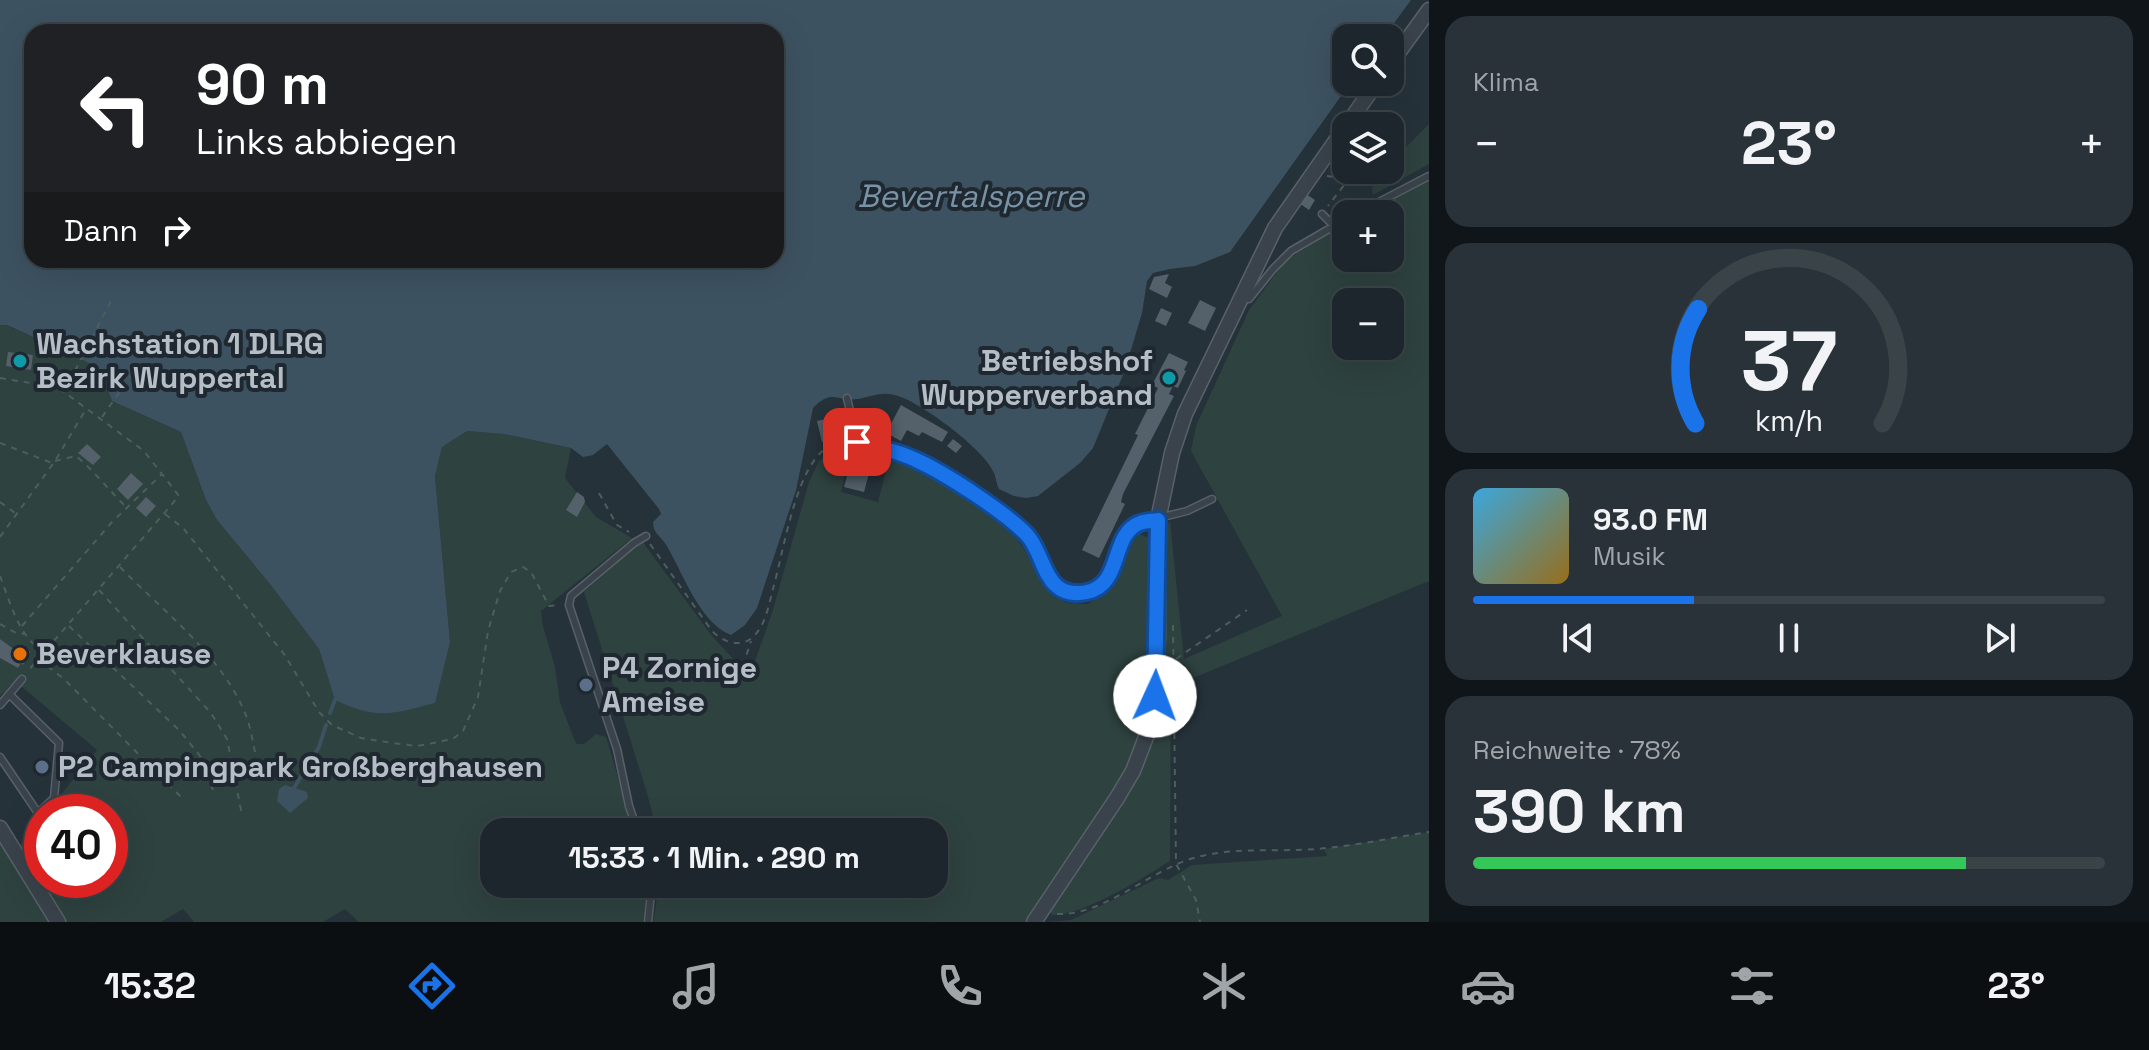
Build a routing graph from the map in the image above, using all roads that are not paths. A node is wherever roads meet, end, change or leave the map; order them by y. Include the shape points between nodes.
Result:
1 (1429, 10) edge
2 (1404, 45) edge
3 (1367, 96) edge
4 (1429, 176) edge
5 (1383, 200) edge
6 (1322, 214) road end
7 (1332, 224) edge
8 (1332, 227) edge
9 (1239, 299) junction
10 (847, 398) dead end
11 (1212, 499) dead end
12 (1158, 520) junction
13 (643, 538) road end
14 (22, 679) road end
15 (9, 694) junction
16 (0, 705) edge
17 (0, 757) edge
18 (633, 818) edge
19 (0, 828) edge
20 (651, 898) edge
21 (1037, 918) edge
22 (58, 922) edge
23 (648, 922) edge

1 - 2 street
3 - 9 street via 1275,228
4 - 5 lane
6 - 7 lane
8 - 9 lane via 1291,251 1249,299
9 - 12 street via 1177,434
10 - 12 lane via 857,442 917,460 1005,516 1033,541 1044,573 1067,591 1084,593 1101,586 1132,528
11 - 12 lane
12 - 21 street via 1158,637 1151,724 1125,785
13 - 18 lane via 571,596 569,605 617,749
14 - 15 lane
15 - 16 lane
15 - 17 lane via 59,743 54,798 38,813
19 - 22 street
20 - 23 lane

